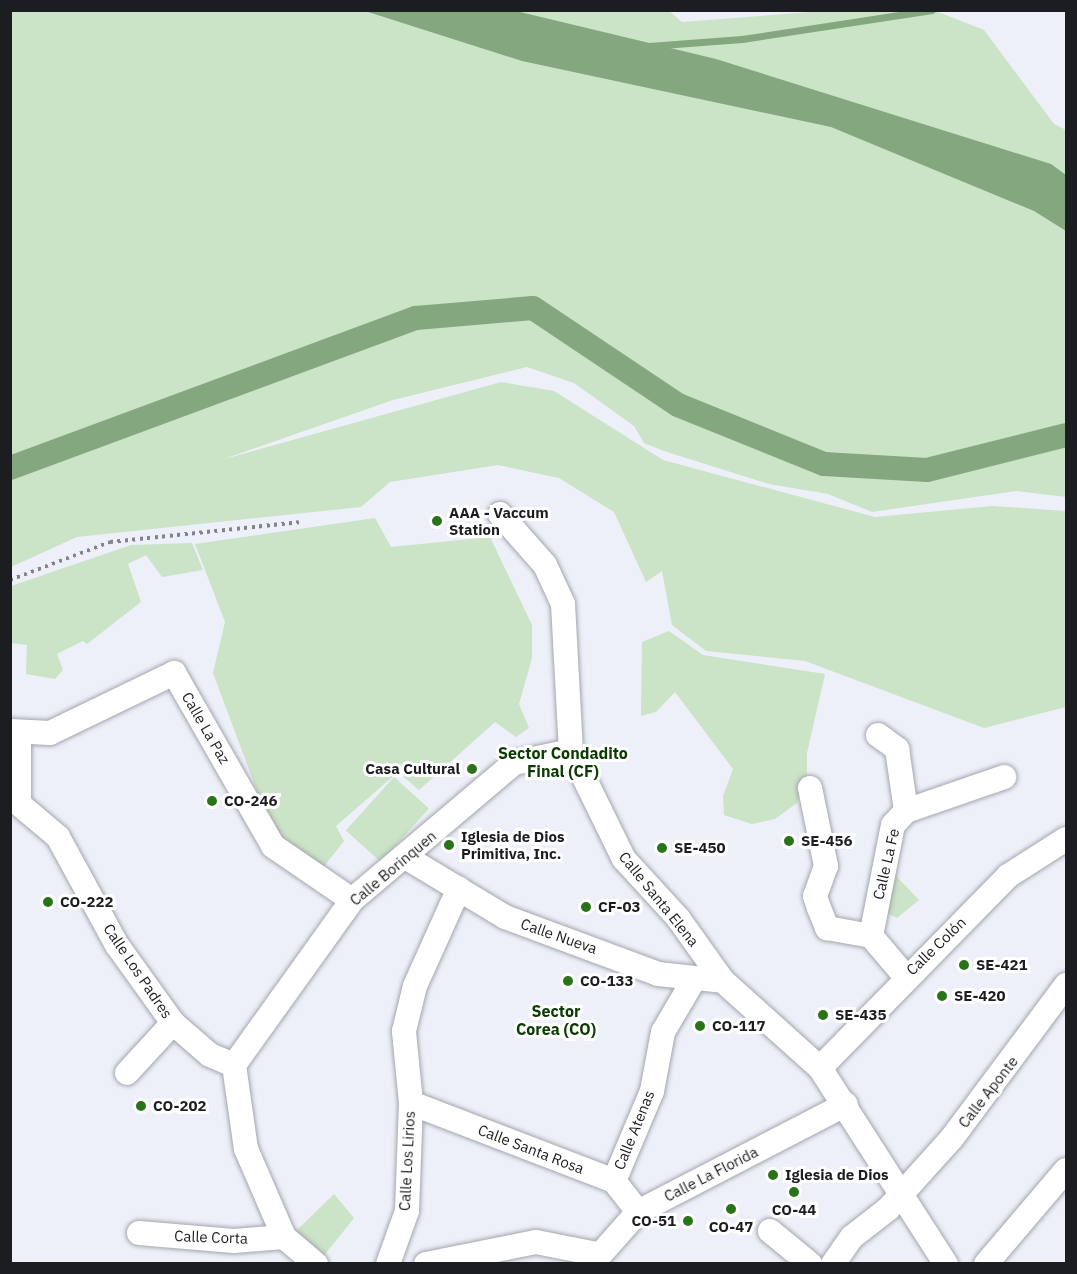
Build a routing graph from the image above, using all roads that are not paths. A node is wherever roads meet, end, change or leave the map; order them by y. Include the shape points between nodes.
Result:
1 (500, 514) dead end
2 (15, 732) edge
3 (878, 735) dead end
4 (571, 751) junction
5 (1004, 777) dead end
6 (810, 788) dead end
7 (15, 808) edge
8 (906, 811) junction
9 (1066, 839) edge
10 (407, 858) junction
11 (459, 888) junction
12 (352, 900) junction
13 (871, 936) junction
14 (905, 976) junction
15 (693, 981) junction
16 (723, 981) junction
17 (1066, 985) edge
18 (172, 1023) junction
19 (234, 1065) junction
20 (820, 1068) junction
21 (127, 1073) dead end
22 (411, 1103) junction
23 (846, 1104) junction
24 (1066, 1170) edge
25 (614, 1181) junction
26 (902, 1192) junction
27 (638, 1212) junction
28 (770, 1230) dead end
29 (139, 1233) dead end
30 (284, 1238) junction
31 (596, 1260) edge
32 (389, 1262) edge
33 (316, 1263) edge
34 (424, 1263) edge
35 (810, 1263) edge
36 (833, 1263) edge
37 (946, 1263) edge
38 (986, 1263) edge

1 - 4 street, Calle Santa Elena via 545,565 563,604
2 - 7 street, Calle Los Padres
2 - 12 street, Calle La Paz via 50,733 174,673 273,846
3 - 8 street via 897,749
4 - 10 street, Calle Borinquen via 514,762
4 - 16 street, Calle Santa Elena via 624,858 678,918
5 - 8 street, Calle La Fe
6 - 13 street via 826,866 815,896 827,928
7 - 18 street, Calle Los Padres via 58,837 117,945
8 - 13 street, Calle La Fe via 893,825
9 - 14 street, Calle Colón via 1008,876
10 - 11 street, Calle Nueva
10 - 12 street, Calle Borinquen
11 - 15 street, Calle Nueva via 505,917 658,974
11 - 22 street, Calle Los Lirios via 415,986 405,1031
12 - 19 street, Calle Borinquen
13 - 14 street
14 - 20 street, Calle Colón
15 - 16 street, Calle Nueva
15 - 25 street, Calle Atenas via 663,1032 652,1091
16 - 20 street, Calle Santa Elena
17 - 26 street, Calle Aponte via 952,1138
18 - 19 street, Calle Los Padres via 210,1055
18 - 21 street
19 - 30 street via 246,1149
20 - 23 street, Calle Santa Elena
22 - 25 street, Calle Santa Rosa
22 - 32 street, Calle Los Lirios via 407,1211
23 - 26 street, Calle Santa Elena
23 - 27 street, Calle La Florida
24 - 38 street
25 - 27 street
26 - 36 street, Calle Aponte via 852,1237
26 - 37 street, Calle Santa Elena
27 - 31 street, Calle La Florida
28 - 35 street
29 - 30 street, Calle Corta via 234,1241
30 - 33 street
31 - 34 street via 536,1242
32 - 34 street

